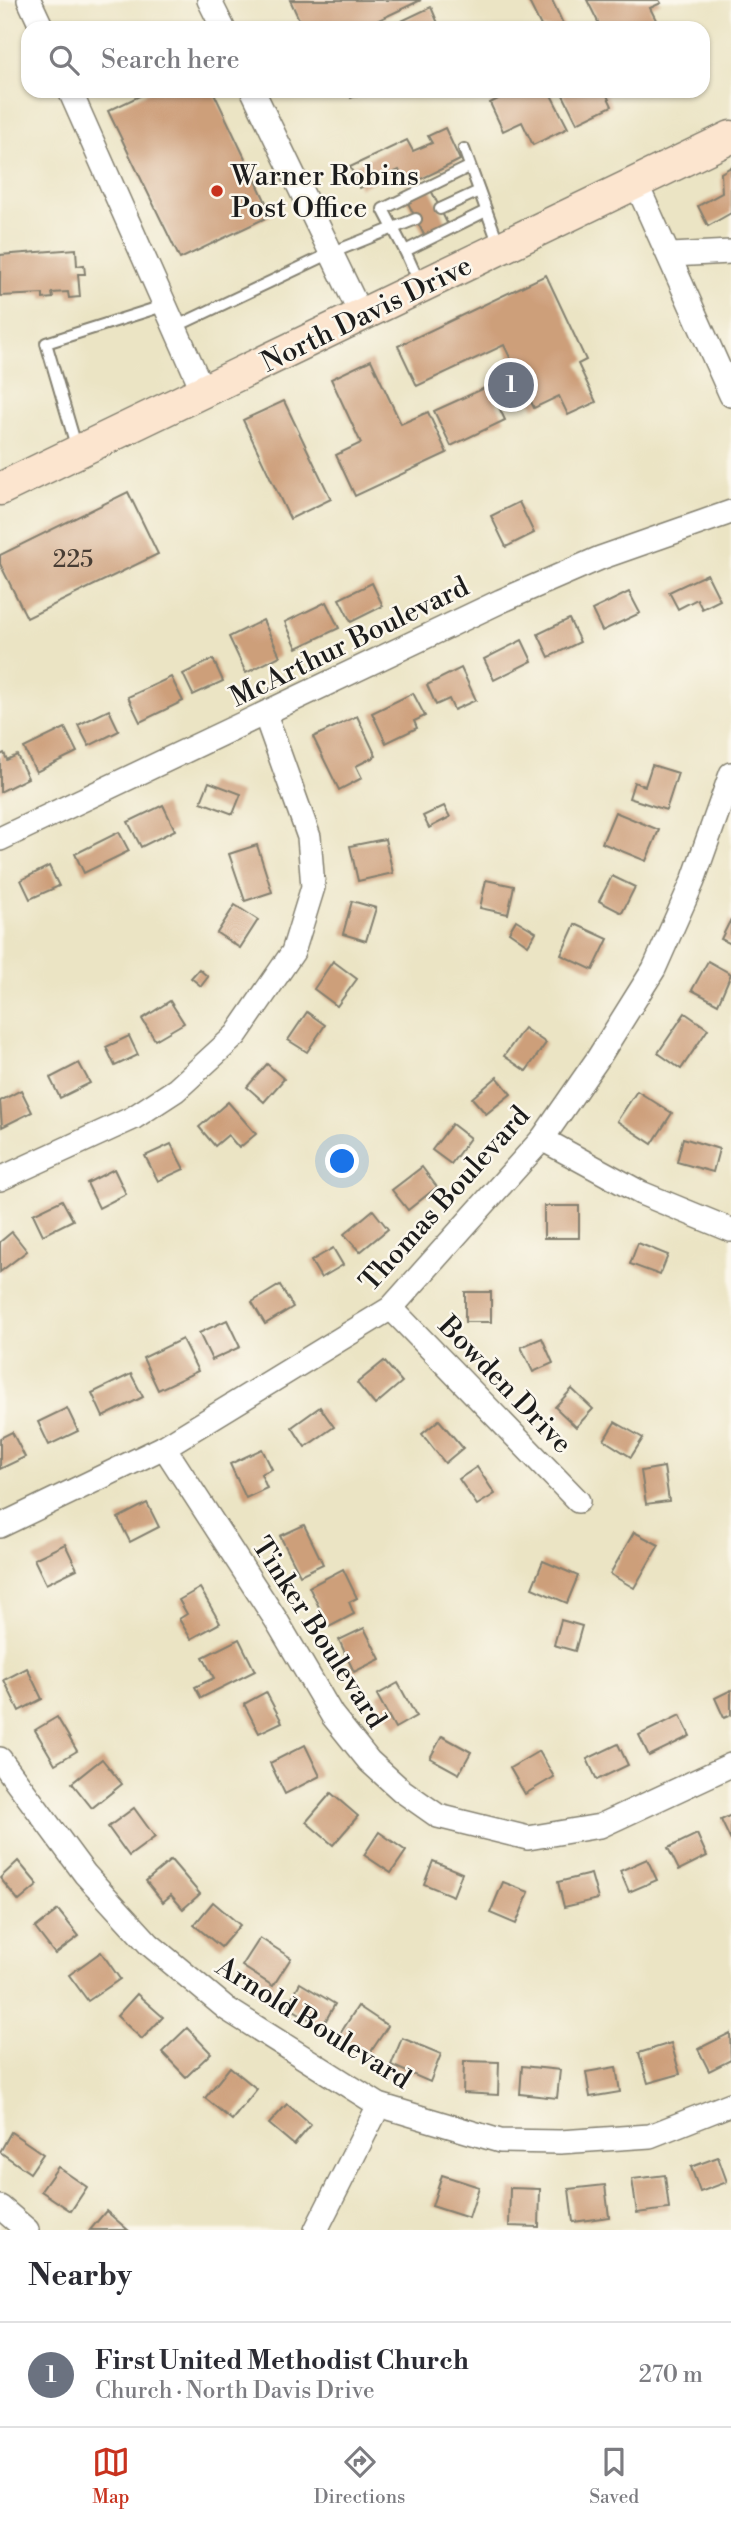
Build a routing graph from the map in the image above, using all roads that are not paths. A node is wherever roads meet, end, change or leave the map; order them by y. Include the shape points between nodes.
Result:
1 (29, 0) edge
2 (209, 0) edge
3 (39, 21) edge
4 (219, 21) edge
5 (73, 98) edge
6 (256, 98) edge
7 (731, 137) edge
8 (464, 149) dead end
9 (470, 167) junction
10 (636, 183) junction
11 (479, 191) junction
12 (440, 209) dead end
13 (486, 211) junction
14 (416, 219) dead end
15 (394, 230) junction
16 (500, 248) junction
17 (405, 251) junction
18 (731, 252) edge
19 (331, 253) junction
20 (671, 255) junction
21 (421, 286) junction
22 (167, 304) junction
23 (361, 315) junction
24 (177, 326) junction
25 (204, 391) junction
26 (731, 395) edge
27 (78, 451) junction
28 (0, 489) edge
29 (731, 512) edge
30 (265, 714) junction
31 (731, 774) edge
32 (0, 839) edge
33 (542, 1139) junction
34 (0, 1179) edge
35 (731, 1230) edge
36 (391, 1308) junction
37 (164, 1447) junction
38 (578, 1501) dead end
39 (0, 1526) edge
40 (0, 1759) edge
41 (731, 1765) edge
42 (731, 2104) edge
43 (379, 2105) junction
44 (0, 2207) edge
45 (27, 2230) edge
46 (316, 2230) edge

1 - 3 street
2 - 4 street
5 - 22 street
6 - 19 street
7 - 10 main road, North Davis Drive
8 - 9 lane
9 - 11 lane
9 - 15 lane via 383,209
10 - 16 main road, North Davis Drive
10 - 20 street
11 - 12 lane
11 - 13 lane
13 - 16 lane
13 - 17 lane
14 - 15 lane
15 - 17 lane
15 - 19 lane
16 - 21 main road, North Davis Drive
17 - 21 lane
18 - 20 street
19 - 23 street
19 - 24 lane
20 - 26 street
21 - 23 main road, North Davis Drive
22 - 24 street
22 - 27 lane via 46,343
23 - 25 main road, North Davis Drive
24 - 25 street
25 - 27 main road, North Davis Drive
27 - 28 main road, North Davis Drive
29 - 30 street, McArthur Boulevard via 600,558
30 - 32 street, McArthur Boulevard
30 - 34 street via 309,837 313,887 293,952 236,1035 176,1090 133,1118
31 - 33 street, Thomas Boulevard via 693,881 654,969
33 - 35 street via 641,1193
33 - 36 street, Thomas Boulevard
36 - 37 street, Thomas Boulevard
36 - 38 street, Bowden Drive
37 - 39 street, Thomas Boulevard
37 - 41 street, Tinker Boulevard via 332,1715 369,1761 438,1816 528,1838 600,1826
40 - 43 street, Arnold Boulevard via 85,1874 149,1944 227,2009
42 - 43 street, Arnold Boulevard via 649,2136 560,2142 500,2141
43 - 46 street
44 - 45 street

